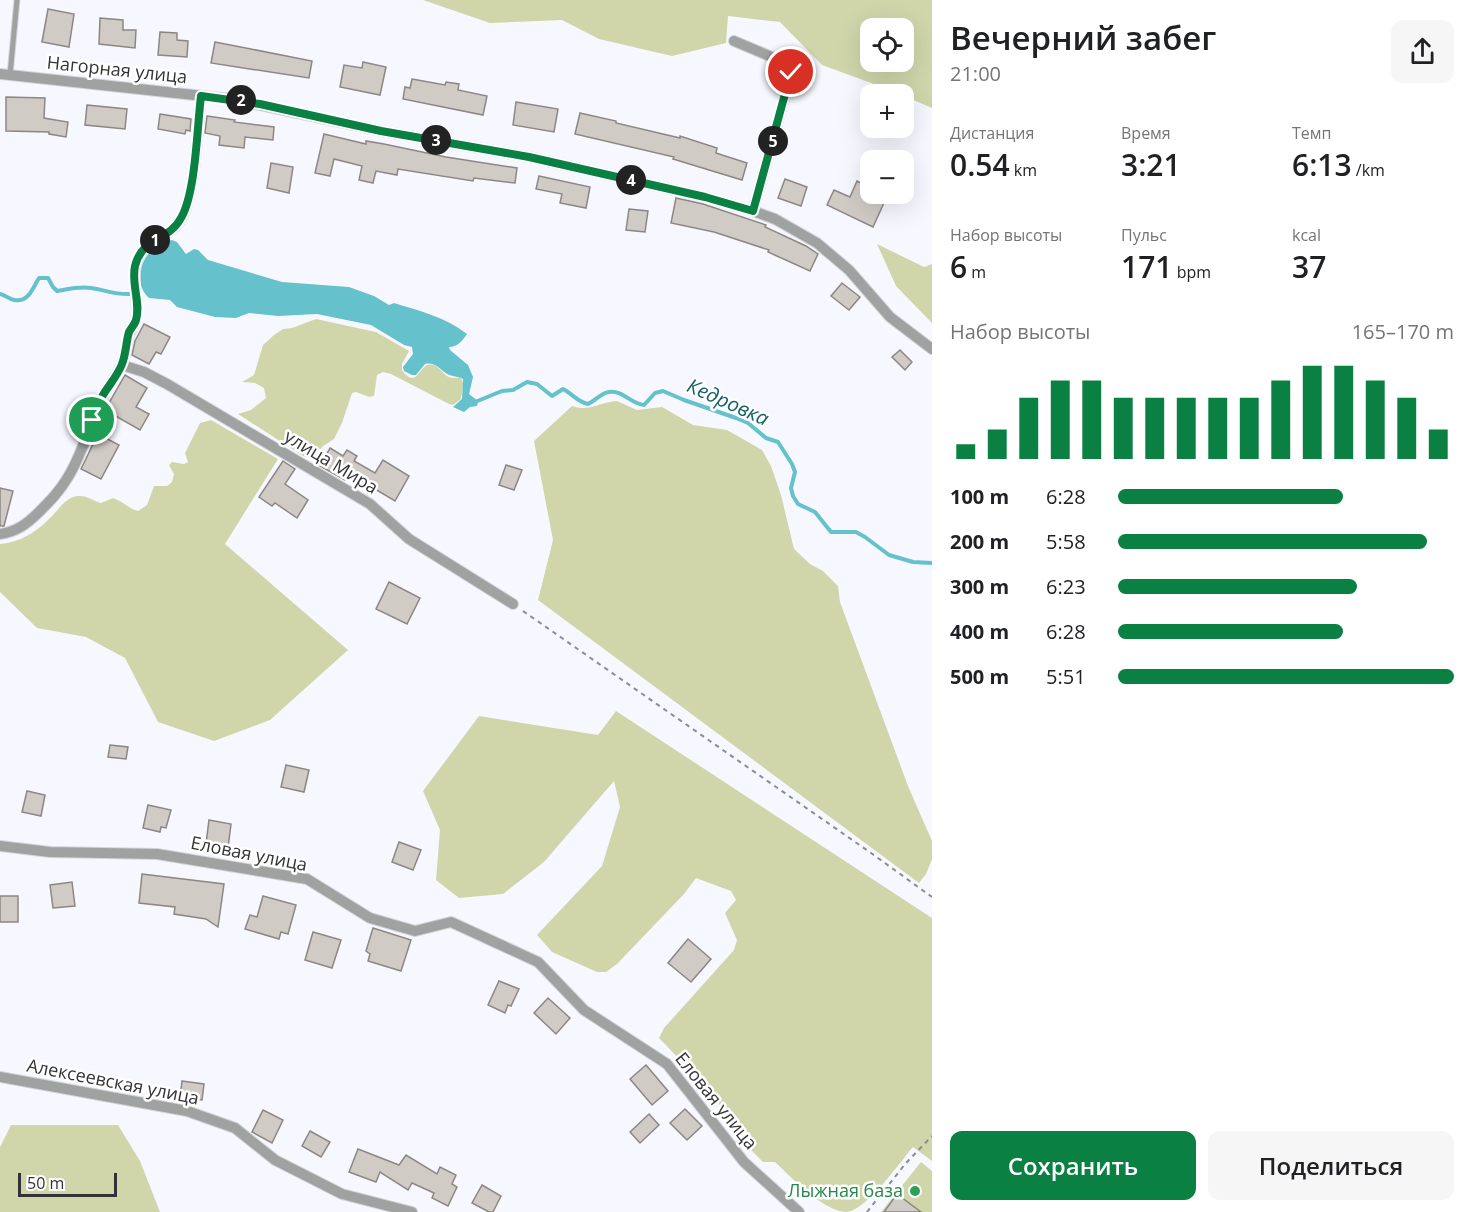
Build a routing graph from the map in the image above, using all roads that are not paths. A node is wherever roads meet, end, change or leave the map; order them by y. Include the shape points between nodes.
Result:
1 (17, 0) edge
2 (734, 41) dead end
3 (5, 75) edge
4 (201, 96) junction
5 (753, 211) junction
6 (930, 347) edge
7 (122, 365) junction
8 (0, 534) edge
9 (513, 604) road end
10 (0, 846) edge
11 (0, 1077) edge
12 (412, 1212) edge
13 (799, 1212) edge

1 - 3 lane
2 - 5 street via 786,63 791,72
3 - 4 street, Нагорная улица
4 - 5 street, Нагорная улица via 529,157
4 - 7 street via 185,209 171,232 146,245 135,265 136,320
5 - 6 street, Нагорная улица via 817,243 849,270 890,317
7 - 8 street via 103,396 60,490 22,527
7 - 9 street, улица Мира via 167,384 370,504 409,539
10 - 13 street, Еловая улица via 50,852 157,854 307,879 370,918 415,932 451,922 462,927 538,962 584,1010 667,1064 744,1162
11 - 12 street, Алексеевская улица via 187,1111 235,1128 275,1160 342,1194

